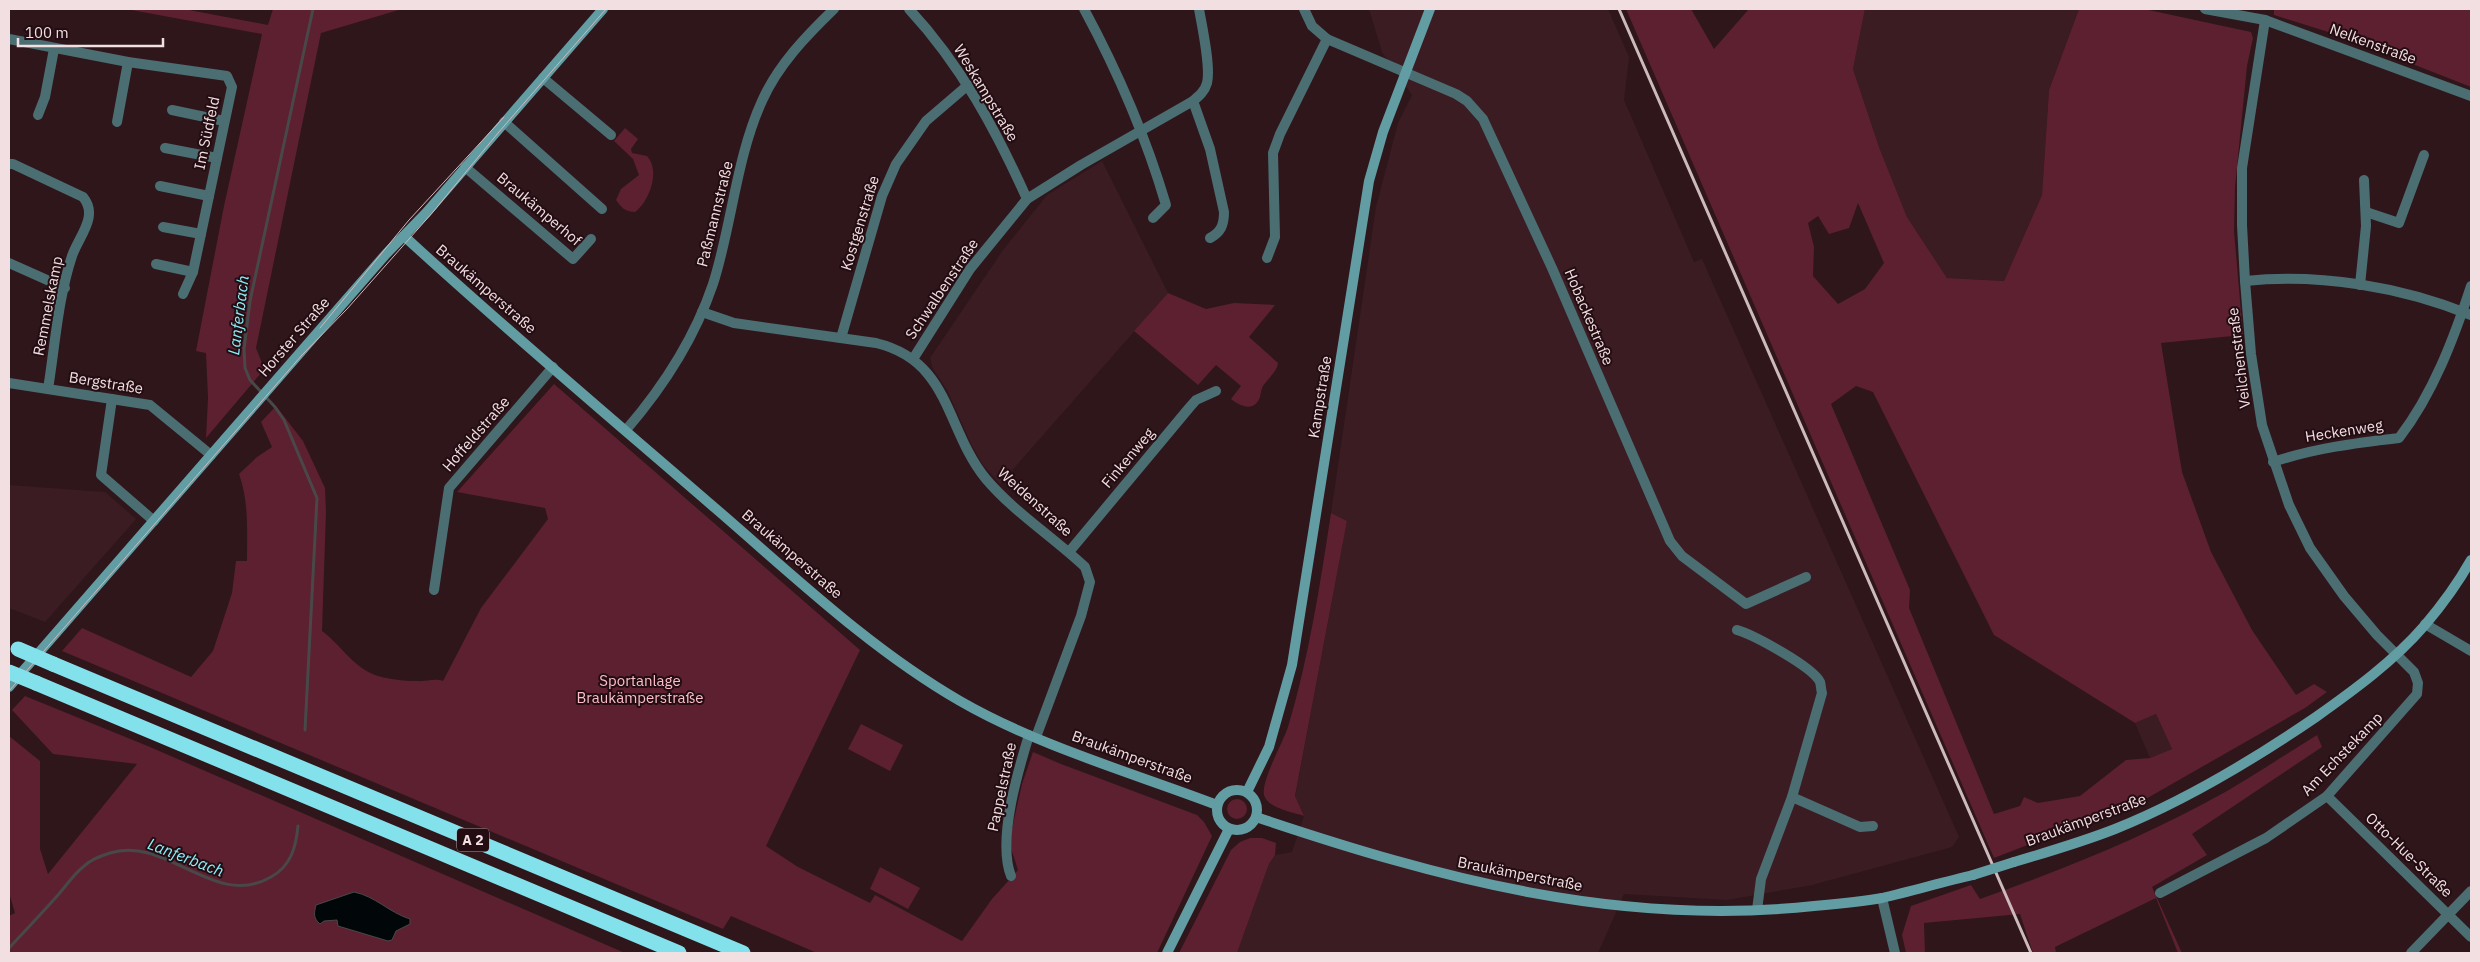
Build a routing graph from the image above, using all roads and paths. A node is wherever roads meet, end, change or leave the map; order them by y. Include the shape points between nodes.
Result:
1 (603, 9) edge
2 (834, 9) edge
3 (909, 9) edge
4 (1084, 9) edge
5 (1199, 9) edge
6 (1304, 9) edge
7 (1430, 9) edge
8 (2205, 9) edge
9 (2265, 20) junction
10 (9, 39) edge
11 (1327, 39) junction
12 (54, 49) junction
13 (128, 62) junction
14 (1407, 73) junction
15 (543, 78) junction
16 (968, 84) junction
17 (2471, 96) edge
18 (1193, 101) junction
19 (172, 110) dead end
20 (38, 115) dead end
21 (224, 120) junction
22 (117, 122) dead end
23 (504, 122) junction
24 (1140, 130) junction
25 (611, 135) dead end
26 (165, 148) dead end
27 (2424, 155) dead end
28 (217, 158) junction
29 (9, 164) edge
30 (465, 167) junction
31 (2364, 180) dead end
32 (160, 186) dead end
33 (209, 196) junction
34 (1027, 199) junction
35 (602, 209) dead end
36 (2366, 212) junction
37 (1153, 218) dead end
38 (163, 227) dead end
39 (201, 234) junction
40 (404, 236) junction
41 (1210, 238) dead end
42 (590, 239) dead end
43 (1267, 258) dead end
44 (9, 263) edge
45 (156, 264) dead end
46 (192, 272) junction
47 (2246, 281) junction
48 (2360, 285) junction
49 (2471, 286) edge
50 (65, 288) junction
51 (183, 294) dead end
52 (702, 312) junction
53 (2467, 314) edge
54 (841, 338) junction
55 (913, 359) junction
56 (553, 367) junction
57 (9, 383) edge
58 (48, 389) junction
59 (1216, 390) dead end
60 (112, 399) junction
61 (626, 430) junction
62 (211, 455) junction
63 (2273, 462) junction
64 (154, 521) junction
65 (1069, 552) junction
66 (2471, 560) edge
67 (1806, 577) dead end
68 (434, 590) dead end
69 (2425, 624) junction
70 (1738, 630) dead end
71 (13, 647) edge
72 (2471, 651) edge
73 (2397, 653) junction
74 (9, 672) edge
75 (9, 687) edge
76 (1032, 736) junction
77 (1247, 792) junction
78 (2327, 796) junction
79 (1792, 797) junction
80 (1217, 805) junction
81 (1256, 817) junction
82 (1873, 826) dead end
83 (1229, 829) junction
84 (1011, 876) dead end
85 (2471, 892) edge
86 (2160, 893) dead end
87 (1882, 898) junction
88 (1757, 910) junction
89 (2449, 916) junction
90 (2471, 936) edge
91 (679, 953) edge
92 (742, 953) edge
93 (1167, 953) edge
94 (1895, 953) edge
95 (2411, 953) edge

1 - 15 street, Horster Straße
2 - 52 street, Paßmannstraße via 787,59 762,101 751,132 713,284
3 - 16 street, Weskampstraße
4 - 24 street via 1136,115
5 - 18 street, Schwalbenstraße via 1207,82
6 - 11 street, Hobackestraße via 1312,26
7 - 14 street, Kampstraße
8 - 9 street, Nelkenstraße
9 - 17 street, Nelkenstraße
9 - 47 street, Veilchenstraße via 2242,168
10 - 12 street, Im Südfeld
11 - 14 street, Hobackestraße
11 - 43 street via 1273,152 1275,237
12 - 13 street, Im Südfeld
12 - 20 street via 45,97
13 - 21 street, Im Südfeld via 227,76 232,87
13 - 22 street
14 - 67 street, Hobackestraße via 1456,94 1483,119 1552,268 1670,541 1682,556 1746,604
14 - 77 street, Kampstraße via 1383,132 1369,181 1292,665 1269,748
15 - 23 street, Horster Straße
15 - 25 street
16 - 34 street, Weskampstraße
16 - 54 street, Kostgenstraße via 926,121 896,164 882,196
18 - 24 street, Schwalbenstraße
18 - 41 street via 1210,149 1224,212 1219,233
19 - 21 street
21 - 28 street, Im Südfeld
23 - 30 street, Horster Straße
23 - 35 street
24 - 34 street, Schwalbenstraße
24 - 37 street via 1149,148 1166,205
26 - 28 street
27 - 36 street via 2399,223
28 - 33 street, Im Südfeld
29 - 50 street, Remmelskamp via 83,197 90,205 90,216 73,254
30 - 40 street, Horster Straße
30 - 42 street, Braukämperhof via 573,259
31 - 36 street
32 - 33 street
33 - 39 street, Im Südfeld
34 - 55 street, Schwalbenstraße via 970,270
36 - 48 street
38 - 39 street
39 - 46 street, Im Südfeld
40 - 56 street, Braukämperstraße
40 - 62 street, Horster Straße
44 - 50 street
45 - 46 street
46 - 51 street, Im Südfeld
47 - 48 street via 2290,279
47 - 63 street, Veilchenstraße via 2251,354 2262,426
48 - 53 street via 2389,290
49 - 53 street, Heckenweg
50 - 58 street, Remmelskamp
52 - 54 street, Weidenstraße via 734,323
52 - 61 street, Paßmannstraße via 668,377
53 - 63 street, Heckenweg via 2415,418 2400,438 2324,448
54 - 55 street, Weidenstraße via 886,346
55 - 65 street, Weidenstraße via 941,392 974,464 986,479
56 - 61 street, Braukämperstraße
56 - 68 street, Hoffeldstraße via 449,488
57 - 58 street, Bergstraße
58 - 60 street, Bergstraße
59 - 65 street, Finkenweg via 1196,400
60 - 62 street, Bergstraße via 150,405
60 - 64 street via 101,475
61 - 76 street, Braukämperstraße via 880,648 961,702
62 - 64 street, Horster Straße
63 - 73 street, Veilchenstraße via 2310,548 2344,596
64 - 75 street, Horster Straße
65 - 76 street, Weidenstraße via 1085,567 1090,582 1075,636
66 - 69 street, Braukämperstraße via 2457,584
69 - 72 street
69 - 73 street, Braukämperstraße
70 - 79 street via 1752,634 1808,669 1820,681 1822,693
71 - 92 highway, A 2, bridge
73 - 78 street, Am Echstekamp via 2414,672 2417,694
73 - 87 street, Braukämperstraße, bridge via 2349,694 2306,723 2208,784 2159,809 2115,829 2014,862
74 - 91 highway, A 2, bridge
76 - 80 street, Braukämperstraße
76 - 84 street, Pappelstraße via 1016,781 1006,843
77 - 80 street via 1233,790 1222,796
77 - 81 street via 1257,805
78 - 86 street, Am Echstekamp via 2266,838
78 - 89 street, Otto-Hue-Straße
79 - 82 street via 1860,826
79 - 88 street via 1761,880
80 - 83 street via 1218,817
81 - 83 street via 1246,828
81 - 88 street, Braukämperstraße via 1400,862 1540,896 1669,911
83 - 93 street
85 - 89 street
87 - 88 street, Braukämperstraße
87 - 94 street
89 - 90 street, Otto-Hue-Straße
89 - 95 street

